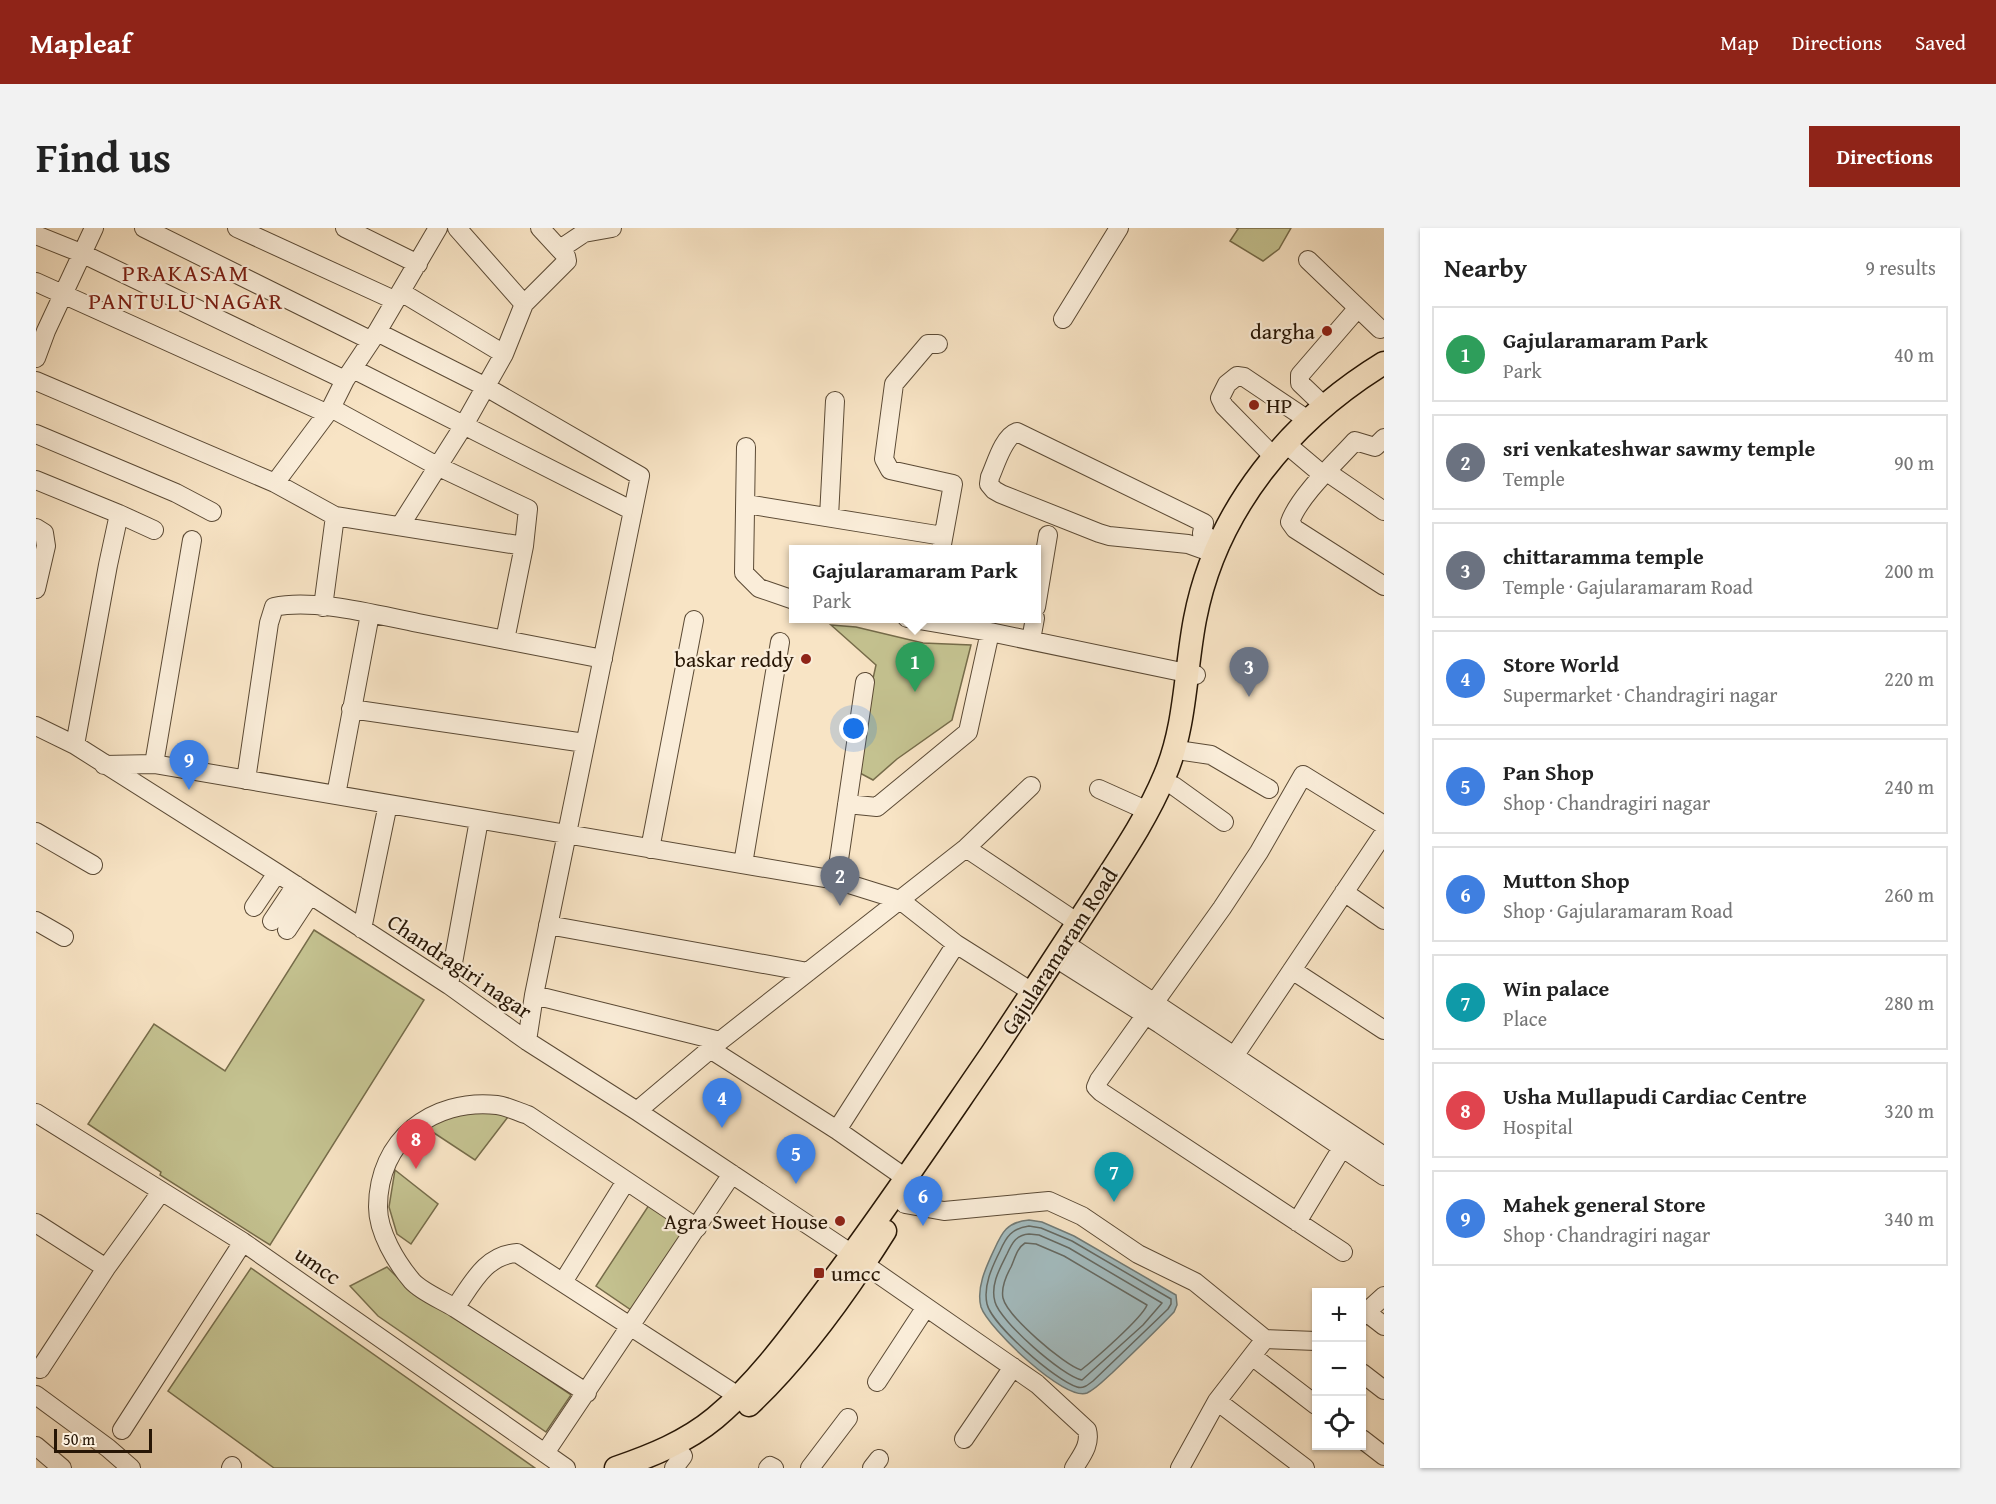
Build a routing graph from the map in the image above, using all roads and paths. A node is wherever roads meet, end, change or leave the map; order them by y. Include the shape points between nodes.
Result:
1 (94, 228) edge
2 (144, 228) edge
3 (237, 228) edge
4 (345, 228) edge
5 (438, 228) edge
6 (457, 228) edge
7 (540, 228) edge
8 (612, 228) edge
9 (1119, 228) edge
10 (36, 235) edge
11 (560, 249) junction
12 (81, 253) junction
13 (1308, 260) dead end
14 (418, 264) junction
15 (36, 282) edge
16 (62, 293) junction
17 (397, 296) junction
18 (524, 303) junction
19 (1357, 309) junction
20 (1063, 319) dead end
21 (41, 331) edge
22 (1383, 332) edge
23 (373, 336) junction
24 (938, 344) dead end
25 (504, 354) junction
26 (36, 358) edge
27 (1384, 363) edge
28 (349, 375) junction
29 (1384, 376) edge
30 (36, 381) edge
31 (486, 387) junction
32 (835, 401) dead end
33 (329, 410) junction
34 (1316, 413) junction
35 (464, 425) junction
36 (36, 434) edge
37 (1384, 438) edge
38 (746, 447) dead end
39 (1283, 449) junction
40 (437, 466) junction
41 (1325, 473) junction
42 (36, 480) edge
43 (275, 483) junction
44 (746, 504) junction
45 (633, 511) junction
46 (1384, 511) edge
47 (212, 512) dead end
48 (119, 514) junction
49 (335, 516) junction
50 (829, 517) junction
51 (400, 526) junction
52 (36, 528) edge
53 (154, 530) dead end
54 (1048, 535) dead end
55 (192, 540) dead end
56 (942, 543) edge
57 (1210, 545) junction
58 (524, 546) junction
59 (1041, 577) edge
60 (1384, 586) edge
61 (36, 589) edge
62 (789, 598) edge
63 (323, 607) junction
64 (370, 614) junction
65 (694, 620) dead end
66 (943, 623) edge
67 (1034, 623) edge
68 (990, 632) junction
69 (505, 640) junction
70 (1031, 640) junction
71 (780, 642) dead end
72 (603, 659) junction
73 (1191, 673) junction
74 (865, 682) dead end
75 (351, 709) junction
76 (36, 726) edge
77 (585, 743) junction
78 (75, 745) junction
79 (1184, 751) junction
80 (154, 764) junction
81 (104, 765) junction
82 (246, 780) junction
83 (1031, 786) dead end
84 (1174, 786) junction
85 (1099, 789) dead end
86 (1269, 789) dead end
87 (336, 795) junction
88 (387, 804) junction
89 (847, 804) junction
90 (1148, 811) junction
91 (479, 820) junction
92 (1224, 822) dead end
93 (1384, 825) edge
94 (36, 832) edge
95 (1384, 833) edge
96 (567, 834) junction
97 (966, 848) junction
98 (650, 849) junction
99 (743, 864) junction
100 (93, 865) dead end
101 (277, 873) junction
102 (836, 880) junction
103 (303, 890) junction
104 (1344, 892) junction
105 (900, 900) junction
106 (254, 907) dead end
107 (1384, 920) edge
108 (36, 921) edge
109 (1078, 923) junction
110 (279, 925) dead end
111 (548, 925) junction
112 (362, 928) junction
113 (64, 937) dead end
114 (956, 944) junction
115 (1070, 957) junction
116 (1292, 970) junction
117 (808, 972) junction
118 (448, 985) junction
119 (1032, 992) junction
120 (534, 995) junction
121 (1150, 1009) junction
122 (1384, 1030) edge
123 (527, 1041) junction
124 (715, 1045) junction
125 (1235, 1055) junction
126 (637, 1111) junction
127 (36, 1113) edge
128 (837, 1130) junction
129 (1346, 1141) junction
130 (1384, 1156) edge
131 (732, 1174) junction
132 (1384, 1176) edge
133 (907, 1179) junction
134 (626, 1181) junction
135 (161, 1192) junction
136 (905, 1204) junction
137 (1297, 1222) junction
138 (36, 1223) edge
139 (697, 1228) junction
140 (243, 1242) junction
141 (1343, 1252) dead end
142 (858, 1259) junction
143 (106, 1268) junction
144 (563, 1282) junction
145 (1384, 1296) edge
146 (926, 1307) junction
147 (455, 1308) junction
148 (1366, 1312) edge
149 (1366, 1315) edge
150 (632, 1325) junction
151 (1384, 1326) edge
152 (1265, 1339) junction
153 (1312, 1341) edge
154 (1252, 1356) junction
155 (1013, 1367) junction
156 (40, 1369) dead end
157 (1366, 1376) edge
158 (877, 1382) dead end
159 (1384, 1390) edge
160 (587, 1393) junction
161 (36, 1395) edge
162 (738, 1396) junction
163 (1217, 1401) junction
164 (1312, 1401) edge
165 (848, 1418) dead end
166 (122, 1430) dead end
167 (964, 1439) dead end
168 (1366, 1443) edge
169 (36, 1446) edge
170 (545, 1453) junction
171 (1380, 1457) edge
172 (678, 1462) edge
173 (62, 1468) edge
174 (131, 1468) edge
175 (566, 1468) edge
176 (616, 1468) edge
177 (656, 1468) edge
178 (768, 1468) edge
179 (774, 1468) edge
180 (810, 1468) edge
181 (1074, 1468) edge
182 (1180, 1468) edge
183 (1305, 1468) edge

1 - 12 street
2 - 23 street
3 - 17 street
4 - 14 street
5 - 14 street
6 - 18 street
7 - 11 street
8 - 11 street via 584,233
9 - 20 street
10 - 12 street
11 - 18 street via 567,261
12 - 16 street
12 - 28 street
13 - 19 street
14 - 17 street
15 - 16 street
16 - 21 street
16 - 33 street
17 - 23 street
17 - 25 street
18 - 25 street
19 - 22 street
19 - 34 street via 1300,375 1300,383
21 - 26 street
23 - 28 street
23 - 31 street
24 - 56 street via 928,344 894,384 884,459 890,470 952,484
25 - 31 street
27 - 34 main road, Gajularamaram Road
28 - 33 street
28 - 35 street
29 - 39 main road, Gajularamaram Road
30 - 43 street
31 - 35 street
31 - 45 street via 640,476
32 - 50 street
33 - 40 street
33 - 43 street
34 - 39 main road, Gajularamaram Road
34 - 39 street via 1244,377 1237,376 1227,384 1220,398 1224,406
35 - 40 street
35 - 45 street
36 - 47 street
37 - 41 street via 1375,447 1355,441
38 - 44 street
39 - 41 street
39 - 57 main road, Gajularamaram Road
39 - 73 main road, Gajularamaram Road via 1231,544 1211,593
40 - 51 street
40 - 58 street via 528,509
41 - 46 street
41 - 60 street via 1290,522 1295,530
42 - 48 street
43 - 49 street
44 - 50 street
44 - 62 street via 744,573 759,588
45 - 72 street
48 - 53 street
48 - 78 street
49 - 51 street
49 - 63 street
50 - 56 street
51 - 58 street
52 - 61 street via 44,533 46,546
54 - 59 street
55 - 80 street
57 - 57 street via 1099,533 1001,494 989,484 990,477 1011,434 1017,432 1204,523 1202,533
57 - 73 main road, Gajularamaram Road
58 - 69 street
63 - 64 street
63 - 82 street via 274,607
64 - 69 street
64 - 75 street
65 - 98 street
66 - 68 street
67 - 70 street
68 - 70 street
68 - 89 street via 968,732 877,807
69 - 72 street
70 - 73 street
71 - 99 street
72 - 77 street
73 - 79 main road, Gajularamaram Road
73 - 90 main road, Gajularamaram Road via 1166,773
74 - 89 street
75 - 77 street
75 - 87 street
76 - 78 street, Chandragiri nagar
77 - 96 street
78 - 81 street, Chandragiri nagar
79 - 84 main road, Gajularamaram Road
79 - 86 street via 1211,755
80 - 81 street
80 - 82 street
81 - 101 street, Chandragiri nagar
82 - 87 street
83 - 97 street
84 - 92 street
84 - 115 main road, Gajularamaram Road via 1142,847
85 - 90 street
87 - 88 street
88 - 91 street
88 - 112 street
89 - 102 street
90 - 109 main road, Gajularamaram Road
91 - 96 street
91 - 118 street
93 - 121 street via 1303,775 1259,852
94 - 100 street
95 - 104 street
96 - 98 street
96 - 111 street
97 - 105 street
97 - 109 street
98 - 99 street
99 - 102 street
101 - 103 street, Chandragiri nagar
101 - 106 street
102 - 105 street
103 - 110 street
103 - 112 street, Chandragiri nagar
104 - 107 street
104 - 116 street
105 - 114 street
105 - 117 street
108 - 113 street
109 - 119 main road, Gajularamaram Road
111 - 117 street
111 - 120 street
112 - 118 street, Chandragiri nagar
114 - 119 street
114 - 128 street
115 - 121 street
115 - 136 main road, Gajularamaram Road
116 - 122 street
116 - 125 street
117 - 124 street
118 - 123 street, Chandragiri nagar
119 - 133 main road, Gajularamaram Road
120 - 123 street
120 - 124 street
121 - 125 street
121 - 129 street
121 - 137 street via 1096,1087
123 - 126 street, Chandragiri nagar
124 - 126 street
124 - 128 street
125 - 129 street
126 - 131 street, Chandragiri nagar
127 - 135 street, umcc
128 - 133 street
129 - 130 street
129 - 132 street
129 - 137 street
131 - 139 street
131 - 142 street, Chandragiri nagar
133 - 142 main road, Gajularamaram Road
134 - 139 street
134 - 144 street
134 - 147 street via 528,1116 500,1105 452,1108 423,1120 398,1143 381,1173 378,1209 383,1232 414,1283
135 - 140 street, umcc
135 - 143 street
136 - 142 main road, Gajularamaram Road
136 - 152 street via 944,1211 1049,1201 1082,1216 1138,1254 1195,1282
137 - 141 street
138 - 143 street
139 - 150 street
140 - 166 street
140 - 170 street, umcc
142 - 146 street, Chandragiri nagar
142 - 162 main road, Gajularamaram Road
142 - 172 main road, Gajularamaram Road via 786,1368 720,1430
143 - 156 street
144 - 147 street via 517,1253 504,1254 484,1267
144 - 150 street
145 - 148 street
146 - 155 street, Chandragiri nagar
146 - 158 street
147 - 160 street
149 - 151 street
150 - 160 street
150 - 162 street
152 - 153 street
152 - 154 street
154 - 163 street
154 - 164 street
155 - 167 street
155 - 181 street, Chandragiri nagar via 1088,1430 1088,1444
157 - 159 street
160 - 170 street
161 - 174 street
162 - 176 main road, Gajularamaram Road via 714,1419 681,1441
163 - 182 street
163 - 183 street
165 - 180 street
168 - 171 street
169 - 173 street
170 - 175 street, umcc
172 - 177 main road, Gajularamaram Road
178 - 179 street

